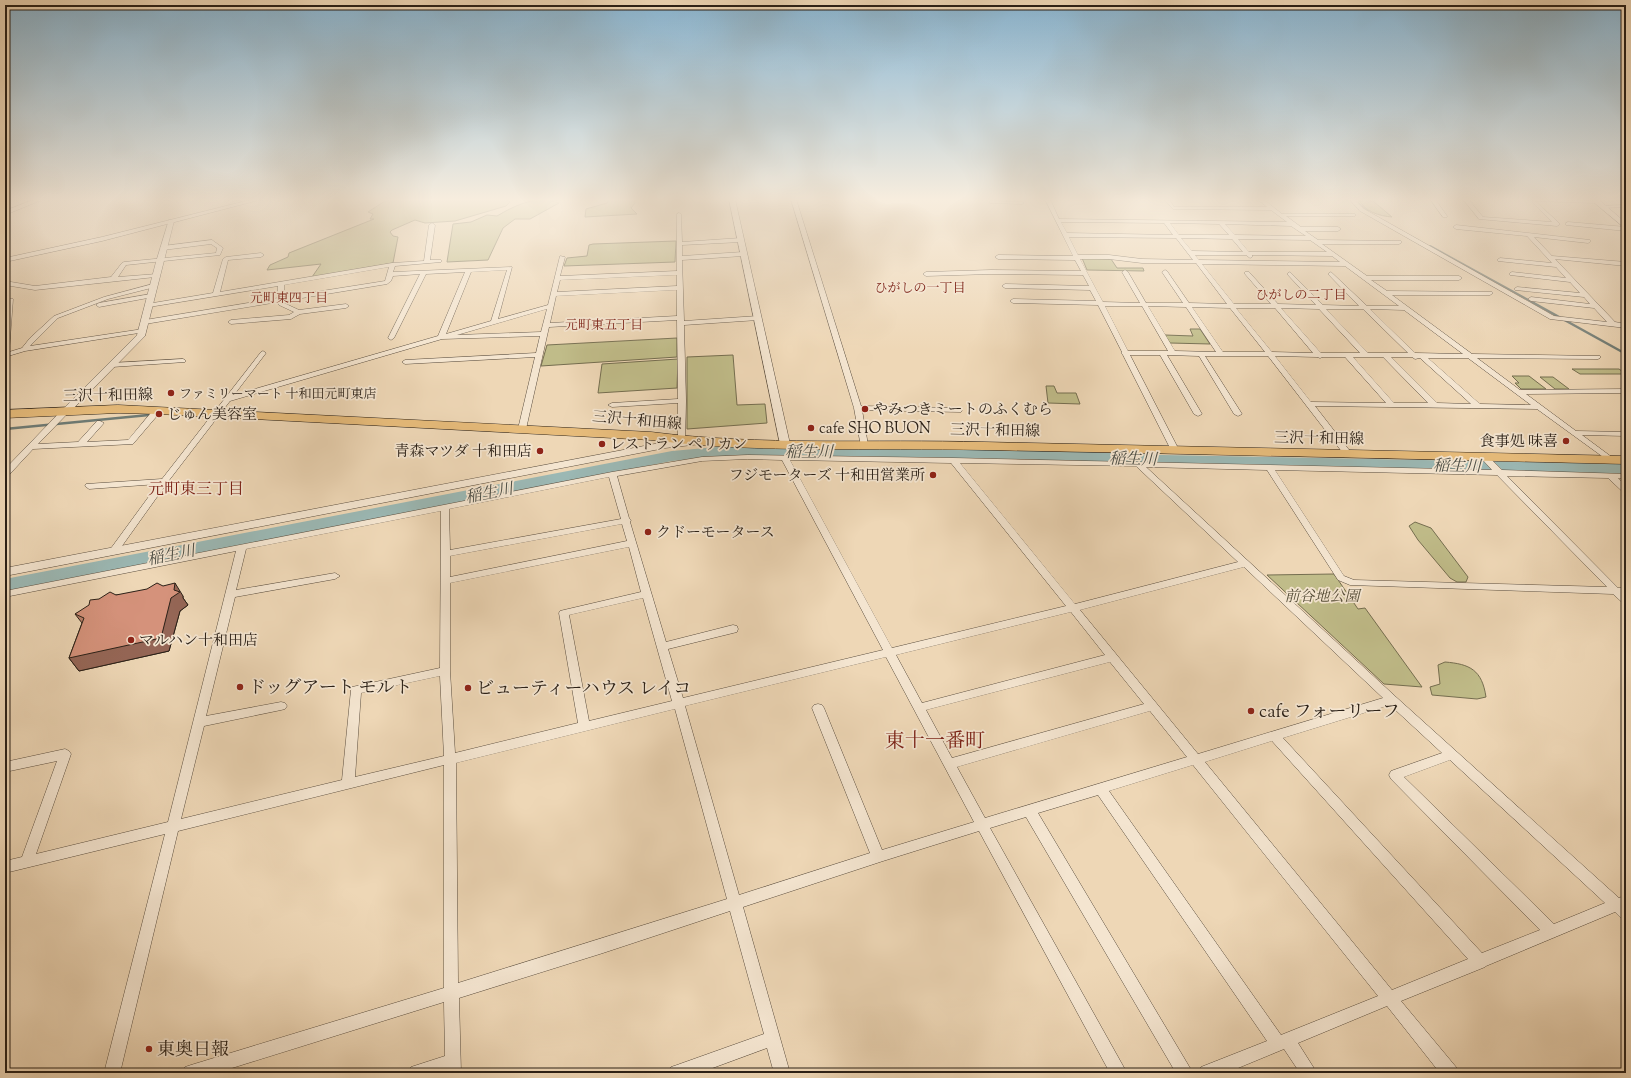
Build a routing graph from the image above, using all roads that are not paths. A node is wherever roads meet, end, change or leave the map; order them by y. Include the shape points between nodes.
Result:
1 (52, 249) edge
2 (163, 249) edge
3 (220, 249) edge
4 (429, 249) edge
5 (679, 249) edge
6 (742, 249) edge
7 (809, 249) edge
8 (1072, 249) edge
9 (1186, 249) edge
10 (1244, 249) edge
11 (1327, 249) edge
12 (1431, 249) edge
13 (1542, 249) edge
14 (1189, 253) junction
15 (1247, 253) junction
16 (743, 254) junction
17 (1333, 254) junction
18 (261, 255) dead end
19 (562, 257) dead end
20 (998, 257) dead end
21 (1076, 257) junction
22 (1549, 257) junction
23 (680, 258) junction
24 (5, 260) edge
25 (1500, 260) dead end
26 (159, 262) junction
27 (427, 262) junction
28 (439, 262) dead end
29 (1196, 262) junction
30 (1256, 263) junction
31 (1346, 264) junction
32 (1626, 264) edge
33 (392, 265) junction
34 (1556, 265) junction
35 (469, 270) junction
36 (424, 272) junction
37 (680, 272) junction
38 (1125, 272) dead end
39 (1165, 272) dead end
40 (1083, 273) junction
41 (1247, 273) dead end
42 (390, 274) junction
43 (926, 274) dead end
44 (1290, 274) dead end
45 (1331, 274) dead end
46 (1512, 274) dead end
47 (156, 275) junction
48 (557, 278) junction
49 (1366, 278) junction
50 (1459, 278) dead end
51 (113, 279) junction
52 (1570, 280) junction
53 (5, 283) edge
54 (281, 284) junction
55 (153, 286) junction
56 (1005, 286) dead end
57 (680, 288) junction
58 (1092, 288) junction
59 (1517, 288) dead end
60 (1384, 293) junction
61 (1490, 293) dead end
62 (216, 294) junction
63 (554, 294) junction
64 (1586, 295) junction
65 (151, 296) junction
66 (10, 298) dead end
67 (1531, 299) dead end
68 (281, 300) junction
69 (1013, 301) dead end
70 (1100, 304) junction
71 (149, 305) junction
72 (1144, 305) junction
73 (1187, 305) junction
74 (85, 306) junction
75 (346, 306) dead end
76 (551, 306) junction
77 (1232, 306) junction
78 (1277, 306) junction
79 (1596, 306) junction
80 (1322, 307) junction
81 (1366, 307) junction
82 (1405, 308) junction
83 (298, 312) junction
84 (758, 318) junction
85 (681, 320) junction
86 (145, 322) junction
87 (231, 322) dead end
88 (494, 322) junction
89 (1613, 324) junction
90 (547, 325) junction
91 (1626, 326) edge
92 (142, 331) junction
93 (545, 334) junction
94 (391, 338) dead end
95 (441, 338) junction
96 (24, 349) junction
97 (263, 353) dead end
98 (1124, 353) junction
99 (5, 354) edge
100 (1162, 354) junction
101 (1173, 354) junction
102 (1201, 354) junction
103 (1221, 354) junction
104 (540, 355) junction
105 (1271, 355) junction
106 (1320, 356) junction
107 (1348, 356) junction
108 (1367, 356) junction
109 (1386, 356) junction
110 (1419, 357) junction
111 (1472, 357) junction
112 (1598, 357) dead end
113 (183, 361) dead end
114 (405, 362) dead end
115 (112, 365) junction
116 (1626, 391) edge
117 (1519, 392) junction
118 (227, 399) junction
119 (682, 401) junction
120 (1311, 404) junction
121 (612, 405) dead end
122 (1392, 405) junction
123 (1435, 406) junction
124 (1478, 406) junction
125 (1540, 407) junction
126 (858, 408) junction
127 (158, 410) junction
128 (958, 410) dead end
129 (65, 412) junction
130 (216, 413) junction
131 (5, 414) edge
132 (1198, 414) dead end
133 (1238, 414) dead end
134 (100, 423) dead end
135 (522, 429) junction
136 (1574, 433) junction
137 (1626, 434) edge
138 (682, 440) junction
139 (699, 442) junction
140 (81, 444) junction
141 (864, 445) junction
142 (30, 447) junction
143 (1176, 450) junction
144 (784, 451) junction
145 (1349, 455) junction
146 (953, 460) junction
147 (1610, 460) junction
148 (1626, 460) edge
149 (1488, 461) junction
150 (1138, 464) junction
151 (1269, 467) junction
152 (1500, 472) junction
153 (5, 474) edge
154 (612, 474) junction
155 (1609, 475) junction
156 (1626, 476) edge
157 (164, 481) junction
158 (89, 486) dead end
159 (1626, 490) edge
160 (444, 507) junction
161 (626, 520) junction
162 (634, 543) junction
163 (242, 547) junction
164 (114, 551) junction
165 (444, 554) junction
166 (1245, 564) junction
167 (5, 572) edge
168 (334, 576) dead end
169 (444, 581) junction
170 (1621, 591) edge
171 (5, 594) edge
172 (232, 594) junction
173 (647, 594) junction
174 (1626, 601) edge
175 (1073, 608) junction
176 (733, 629) dead end
177 (663, 646) junction
178 (888, 651) junction
179 (1113, 657) junction
180 (445, 671) junction
181 (1392, 700) junction
182 (679, 703) junction
183 (281, 706) dead end
184 (1152, 706) junction
185 (818, 708) dead end
186 (919, 708) junction
187 (199, 722) junction
188 (584, 726) junction
189 (1274, 735) junction
190 (1454, 754) junction
191 (450, 759) junction
192 (1196, 759) junction
193 (950, 764) junction
194 (5, 767) edge
195 (348, 784) junction
196 (1100, 788) junction
197 (1029, 810) junction
198 (982, 825) junction
199 (173, 827) junction
200 (878, 856) junction
201 (26, 861) junction
202 (5, 867) edge
203 (734, 904) junction
204 (1623, 906) edge
205 (1552, 932) junction
206 (1480, 962) junction
207 (451, 991) junction
208 (1389, 998) junction
209 (772, 1039) junction
210 (1282, 1042) junction
211 (453, 1067) edge
212 (112, 1073) edge
213 (191, 1073) edge
214 (417, 1073) edge
215 (678, 1073) edge
216 (782, 1073) edge
217 (1118, 1073) edge
218 (1186, 1073) edge
219 (1207, 1073) edge
220 (1309, 1073) edge
221 (1450, 1073) edge

1 - 24 street
2 - 26 street
3 - 26 street via 218,254
4 - 27 street
5 - 23 street
6 - 16 street
7 - 126 street
8 - 21 street
9 - 14 street
10 - 15 street
11 - 17 street
12 - 89 street via 1552,318
13 - 22 street
14 - 15 street
14 - 29 street
15 - 17 street
15 - 30 street
16 - 23 street
16 - 84 street
17 - 31 street
18 - 62 street via 226,259
19 - 48 street
20 - 21 street
21 - 29 street
21 - 40 street
22 - 32 street
22 - 34 street
23 - 37 street
25 - 34 street
26 - 47 street
26 - 51 street via 124,264
27 - 28 street
27 - 33 street
29 - 30 street
29 - 77 street
30 - 31 street
31 - 49 street
33 - 42 street
33 - 54 street
34 - 52 street
35 - 36 street
35 - 88 street via 510,268
35 - 95 street
36 - 42 street
36 - 94 street
37 - 48 street
37 - 57 street
38 - 72 street
39 - 73 street
40 - 43 street
40 - 58 street
41 - 78 street
42 - 68 street via 390,280 386,282
44 - 80 street
45 - 81 street
46 - 52 street
47 - 51 street
47 - 55 street
48 - 63 street
49 - 50 street
49 - 60 street
51 - 53 street via 35,288
52 - 64 street
54 - 62 street
54 - 68 street
55 - 65 street
55 - 74 street via 120,293
56 - 58 street
57 - 63 street
57 - 85 street
58 - 70 street
59 - 64 street
60 - 61 street
60 - 82 street
62 - 71 street
63 - 76 street
64 - 79 street
65 - 71 street
65 - 74 street
66 - 99 street
67 - 79 street
68 - 83 street via 281,304
68 - 86 street
69 - 70 street
70 - 72 street
70 - 98 street
71 - 86 street
72 - 73 street
72 - 101 street
73 - 77 street
73 - 103 street
74 - 96 street via 51,320
75 - 83 street
76 - 88 street
76 - 90 street
77 - 78 street
77 - 105 street
78 - 80 street
78 - 106 street
79 - 89 street
80 - 81 street
80 - 108 street
81 - 82 street
81 - 110 street
82 - 111 street
83 - 87 street via 291,317
84 - 85 street
84 - 144 street
85 - 90 street
85 - 119 street
86 - 92 street
88 - 95 street
89 - 91 street
90 - 93 street
92 - 96 street
92 - 115 street via 142,336
93 - 95 street
93 - 104 street
95 - 118 street
96 - 99 street
97 - 118 street
98 - 100 street
98 - 143 street
100 - 101 street
100 - 132 street
101 - 102 street
102 - 103 street
102 - 133 street
103 - 105 street
104 - 114 street
104 - 135 street
105 - 106 street
105 - 120 street
106 - 107 street
107 - 108 street
107 - 122 street
108 - 109 street
109 - 110 street
109 - 123 street
110 - 111 street
110 - 124 street
111 - 112 street
111 - 117 street
113 - 115 street
115 - 129 street
116 - 117 street
117 - 125 street
118 - 130 street
119 - 121 street
119 - 138 street
120 - 122 street
120 - 145 street
122 - 123 street
123 - 124 street
124 - 125 street
125 - 136 street
126 - 128 street
126 - 141 street
127 - 129 main road, 三沢十和田線
127 - 130 main road, 三沢十和田線
127 - 140 street via 130,442
129 - 131 main road, 三沢十和田線
129 - 142 street
130 - 135 main road, 三沢十和田線
130 - 157 street
134 - 140 street
135 - 138 main road, 三沢十和田線
136 - 137 street
136 - 147 street
138 - 139 main road, 三沢十和田線
139 - 144 main road, 三沢十和田線
139 - 164 street via 665,445
140 - 142 street
141 - 143 main road, 三沢十和田線
141 - 144 main road, 三沢十和田線
142 - 153 street
143 - 145 main road, 三沢十和田線
144 - 146 street
144 - 154 street via 702,459
144 - 178 street
145 - 149 main road, 三沢十和田線
146 - 150 street
146 - 175 street
147 - 148 main road, 三沢十和田線
147 - 149 main road, 三沢十和田線
149 - 152 street
150 - 151 street
150 - 166 street
151 - 152 street
151 - 170 street via 1341,578 1361,583
152 - 155 street
152 - 170 street
154 - 160 street
154 - 161 street
155 - 156 street
155 - 159 street
157 - 158 street
157 - 164 street
160 - 163 street
160 - 165 street
161 - 162 street
161 - 165 street
162 - 169 street
162 - 173 street
163 - 171 street
163 - 172 street
164 - 167 street
165 - 169 street
166 - 175 street
166 - 181 street
168 - 172 street
169 - 180 street
170 - 174 street
172 - 187 street
173 - 177 street
173 - 188 street via 564,613
175 - 178 street
175 - 179 street
176 - 177 street
177 - 182 street
178 - 182 street
178 - 186 street
179 - 184 street
179 - 186 street
180 - 191 street
180 - 195 street via 356,690
181 - 189 street
181 - 190 street
182 - 188 street
182 - 203 street
183 - 187 street
184 - 192 street
184 - 193 street
185 - 200 street
186 - 193 street
187 - 199 street
188 - 191 street
189 - 192 street
189 - 206 street
190 - 204 street
190 - 205 street via 1395,774
191 - 195 street
191 - 207 street
192 - 196 street
192 - 208 street
193 - 198 street
194 - 201 street via 65,754
195 - 199 street
196 - 197 street
196 - 210 street
197 - 198 street
197 - 218 street
198 - 200 street
198 - 217 street
199 - 201 street
199 - 212 street
200 - 203 street
201 - 202 street
203 - 207 street
203 - 209 street
204 - 205 street
205 - 206 street
206 - 208 street
207 - 211 street
207 - 213 street
208 - 210 street
208 - 221 street
209 - 215 street
209 - 216 street
210 - 219 street
210 - 220 street
211 - 214 street

